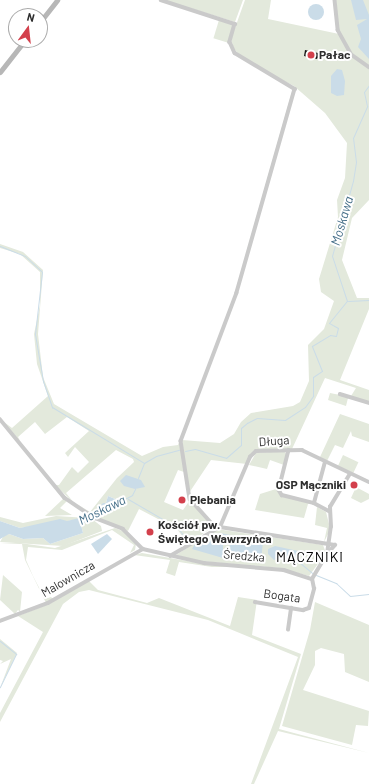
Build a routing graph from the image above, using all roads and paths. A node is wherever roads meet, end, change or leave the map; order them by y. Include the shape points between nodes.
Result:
1 (57, 0) edge
2 (161, 0) edge
3 (335, 0) edge
4 (48, 12) edge
5 (19, 48) edge
6 (369, 67) edge
7 (0, 72) edge
8 (340, 394) dead end
9 (369, 403) edge
10 (0, 419) edge
11 (289, 450) junction
12 (325, 462) junction
13 (349, 475) junction
14 (369, 482) edge
15 (314, 503) junction
16 (328, 511) junction
17 (218, 527) junction
18 (327, 544) junction
19 (143, 549) junction
20 (327, 554) junction
21 (170, 556) junction
22 (312, 579) junction
23 (255, 602) dead end
24 (291, 608) junction
25 (0, 621) edge
26 (288, 630) dead end

1 - 4 street
2 - 17 street via 235,24 230,42 235,53 250,64 294,87 296,91 238,293 182,437 190,499
3 - 6 street via 338,30 352,54
5 - 7 street
8 - 9 street
10 - 19 street via 65,498 95,518 124,530
11 - 12 street, Długa via 302,450
11 - 15 street via 279,490 282,495
11 - 17 street, Długa via 256,451 252,454
12 - 13 street, Długa
12 - 15 street
13 - 14 street, Długa
13 - 16 street via 344,479
15 - 16 street
16 - 18 street via 331,527
17 - 18 street
17 - 21 street
18 - 20 street
18 - 20 street via 335,545
19 - 21 street, Średzka
19 - 25 street, Malownicza via 48,603
20 - 22 street
21 - 22 street, Średzka via 204,563 284,570
22 - 24 street, Bogata via 314,592 306,609
23 - 24 street, Bogata
24 - 26 street

